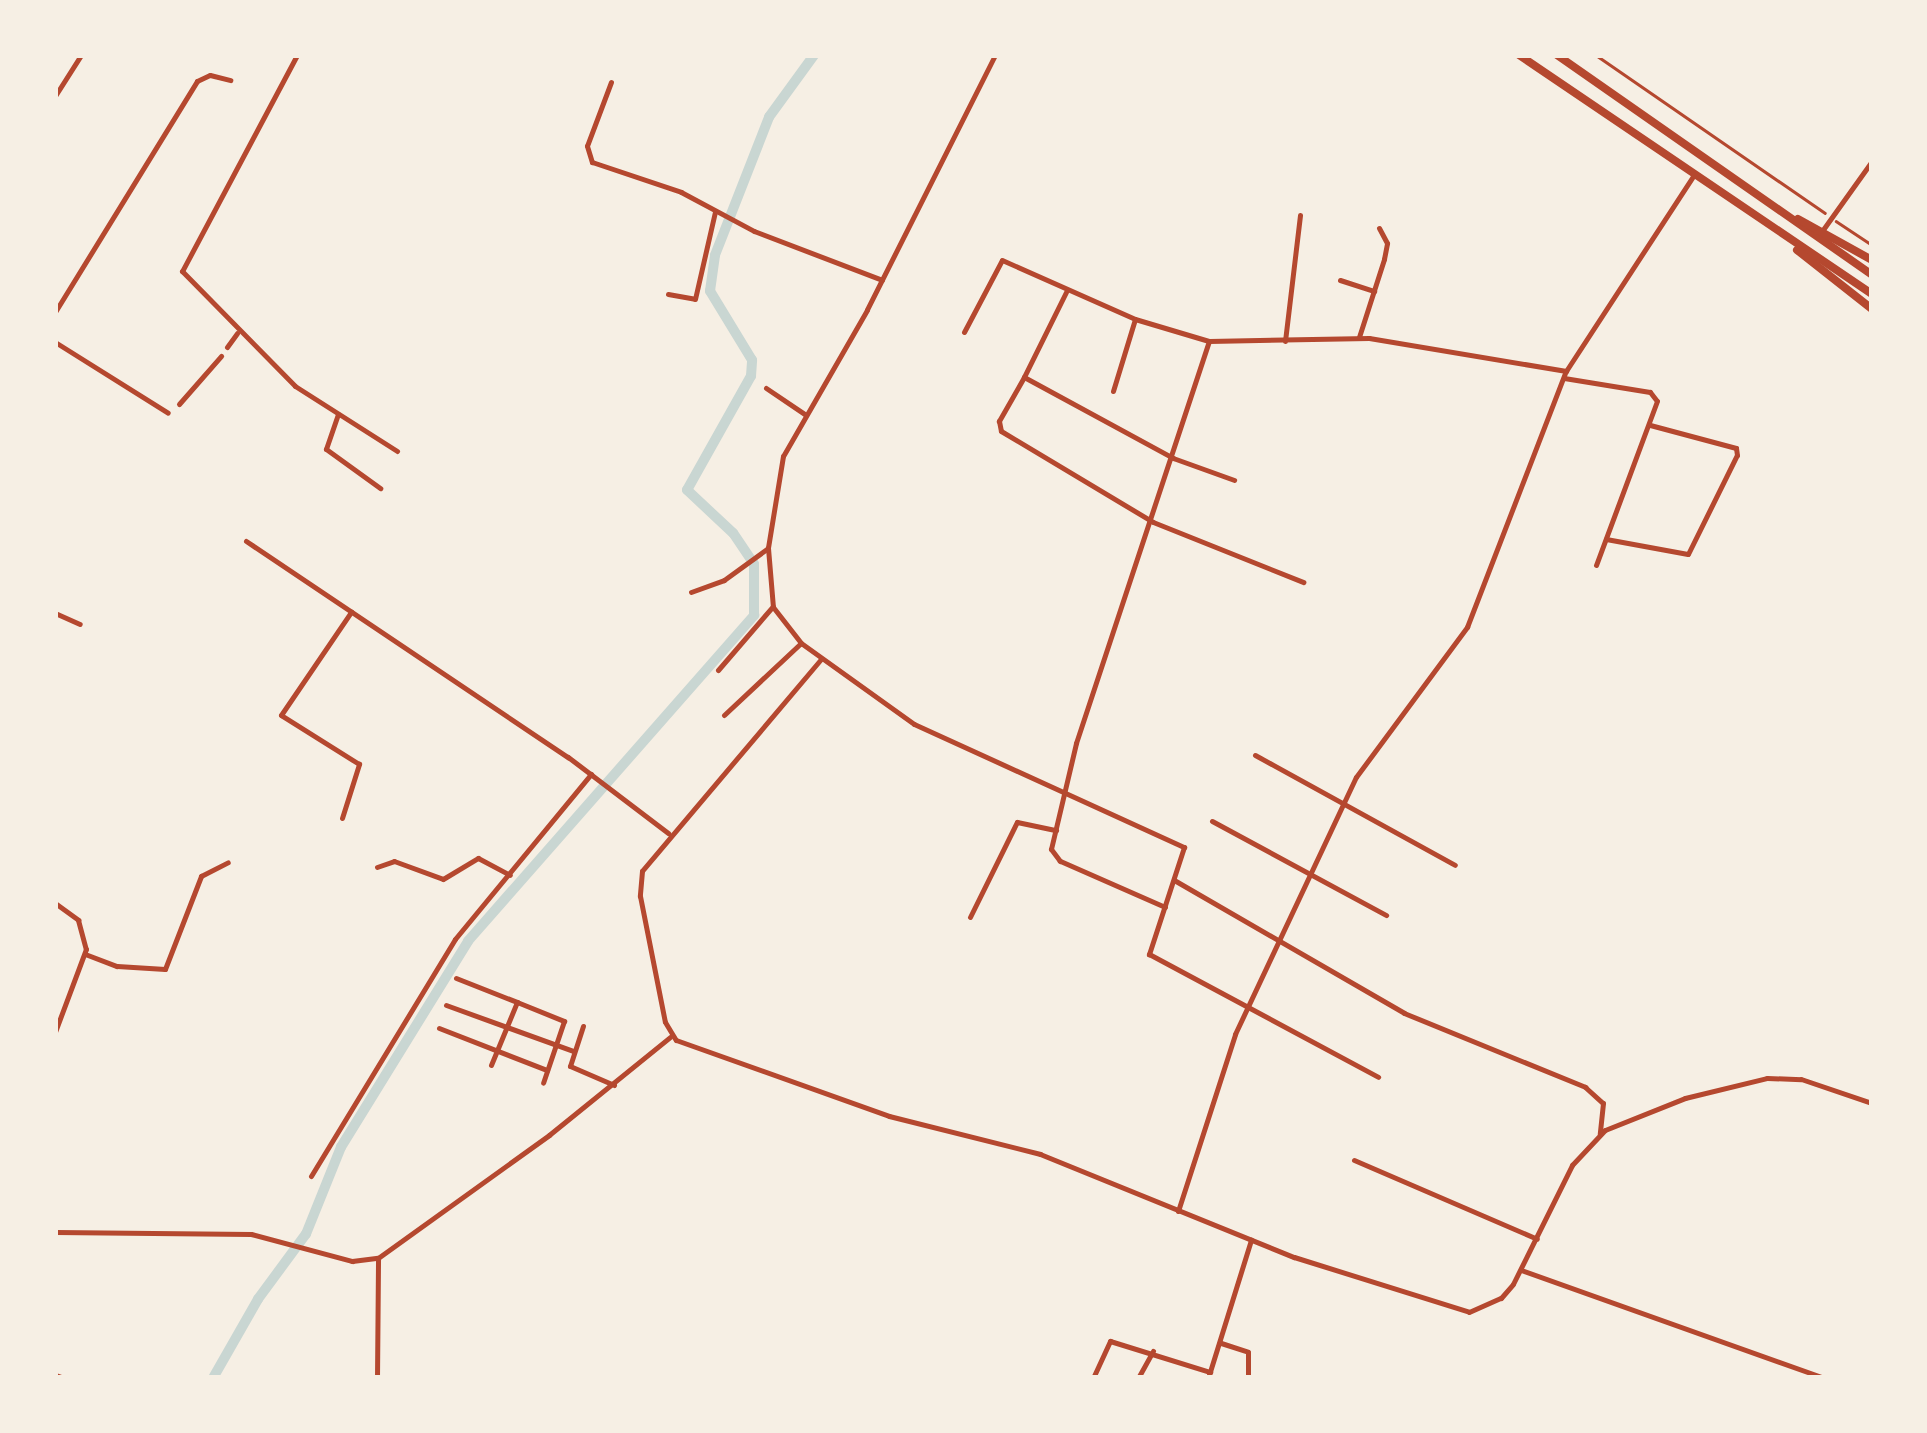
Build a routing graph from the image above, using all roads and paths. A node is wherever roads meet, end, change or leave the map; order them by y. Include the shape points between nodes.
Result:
1 (81, 55) edge
2 (297, 55) edge
3 (995, 55) edge
4 (1519, 55) edge
5 (1557, 55) edge
6 (1596, 55) edge
7 (230, 80) dead end
8 (612, 82) dead end
9 (55, 96) edge
10 (1872, 161) edge
11 (1693, 176) junction
12 (1776, 208) junction
13 (718, 213) junction
14 (1300, 215) dead end
15 (1831, 217) junction
16 (1765, 224) junction
17 (1379, 228) dead end
18 (1822, 231) junction
19 (1872, 245) edge
20 (1872, 260) edge
21 (1872, 276) edge
22 (882, 280) junction
23 (1340, 280) dead end
24 (1067, 290) junction
25 (1374, 291) junction
26 (668, 294) dead end
27 (1872, 294) edge
28 (1872, 309) edge
29 (55, 312) edge
30 (1134, 319) junction
31 (964, 332) dead end
32 (237, 334) junction
33 (1359, 337) junction
34 (1285, 340) junction
35 (1209, 341) junction
36 (55, 342) edge
37 (227, 347) dead end
38 (221, 356) dead end
39 (1565, 374) junction
40 (1024, 378) junction
41 (766, 388) dead end
42 (1113, 391) dead end
43 (179, 404) dead end
44 (168, 413) dead end
45 (338, 414) junction
46 (806, 415) junction
47 (1650, 425) junction
48 (397, 451) dead end
49 (1173, 458) junction
50 (1234, 480) dead end
51 (380, 488) dead end
52 (1153, 522) junction
53 (1606, 539) junction
54 (246, 542) dead end
55 (768, 548) junction
56 (1596, 564) dead end
57 (1303, 582) dead end
58 (691, 592) dead end
59 (773, 606) junction
60 (352, 612) junction
61 (55, 613) edge
62 (80, 624) dead end
63 (802, 644) junction
64 (821, 660) junction
65 (718, 670) dead end
66 (724, 715) dead end
67 (1255, 755) dead end
68 (593, 776) junction
69 (1068, 794) junction
70 (1343, 804) junction
71 (342, 818) dead end
72 (1212, 821) dead end
73 (1056, 830) junction
74 (668, 833) junction
75 (228, 862) dead end
76 (1456, 865) dead end
77 (377, 867) dead end
78 (1311, 874) junction
79 (510, 875) junction
80 (1174, 880) junction
81 (55, 903) edge
82 (1165, 906) junction
83 (1386, 915) dead end
84 (970, 916) dead end
85 (1279, 942) junction
86 (84, 954) junction
87 (456, 978) dead end
88 (517, 1002) junction
89 (446, 1005) dead end
90 (1247, 1008) junction
91 (583, 1026) dead end
92 (508, 1027) junction
93 (439, 1028) dead end
94 (55, 1032) edge
95 (670, 1036) junction
96 (556, 1044) junction
97 (498, 1050) junction
98 (573, 1052) junction
99 (490, 1065) dead end
100 (547, 1070) junction
101 (1378, 1077) dead end
102 (542, 1083) dead end
103 (614, 1085) junction
104 (1872, 1102) edge
105 (1600, 1134) junction
106 (1354, 1160) dead end
107 (311, 1176) dead end
108 (1178, 1211) junction
109 (55, 1232) edge
110 (1537, 1239) junction
111 (1251, 1240) junction
112 (378, 1258) junction
113 (1521, 1270) junction
114 (1221, 1343) junction
115 (1153, 1351) junction
116 (55, 1375) edge
117 (1209, 1375) edge
118 (64, 1378) edge
119 (377, 1378) edge
120 (1093, 1378) edge
121 (1138, 1378) edge
122 (1248, 1378) edge
123 (1824, 1378) edge

1 - 9 street
2 - 32 street via 182,267
3 - 22 street
4 - 11 main road
5 - 12 main road
6 - 15 path
7 - 29 street via 210,75 198,82
8 - 13 street via 587,157
10 - 15 street
11 - 16 main road
11 - 39 street
12 - 18 main road
12 - 21 main road
13 - 22 street
13 - 26 street via 698,294 688,301
14 - 34 street
15 - 18 street
15 - 19 path
16 - 27 main road
16 - 28 main road
17 - 25 street via 1387,243
18 - 20 main road
22 - 46 street
23 - 25 street
24 - 30 street
24 - 31 street via 1000,261
24 - 40 street
25 - 33 street
30 - 35 street
30 - 42 street
32 - 37 street
32 - 45 street
33 - 34 street
33 - 39 street
34 - 35 street
35 - 49 street
36 - 44 street
38 - 43 street
39 - 47 street via 1650,392 1657,402
39 - 70 street via 1467,627
40 - 49 street
40 - 52 street via 999,421 1001,431
41 - 46 street
45 - 48 street
45 - 51 street via 325,447
46 - 55 street via 779,468
47 - 53 street
47 - 53 street via 1736,448 1737,455 1688,554
49 - 50 street
49 - 52 street
52 - 57 street
52 - 69 street via 1076,743
53 - 56 street
54 - 60 street
55 - 58 street via 724,580
55 - 59 street
59 - 63 street
59 - 65 street
60 - 68 street
60 - 71 street via 282,711 289,724 359,764
61 - 62 street
63 - 64 street
63 - 66 street
64 - 69 street via 914,724
64 - 74 street
67 - 70 street
68 - 74 street
68 - 79 street
69 - 73 street
69 - 80 street via 1184,847
70 - 76 street
70 - 78 street
72 - 78 street
73 - 82 street via 1051,849 1060,861
73 - 84 street via 1018,822
74 - 95 street via 645,862 640,882
75 - 86 street via 202,876 165,969 117,966
77 - 79 street via 394,860 443,879 478,858
78 - 83 street
78 - 85 street
79 - 107 street via 455,938
80 - 82 street
80 - 85 street
81 - 86 street via 78,920 86,936
82 - 90 street via 1148,954
85 - 90 street
85 - 105 street via 1404,1013 1585,1086 1603,1103
86 - 94 street
87 - 88 street
88 - 92 street
88 - 96 street via 564,1021
89 - 92 street
90 - 101 street
90 - 108 street
91 - 98 street
92 - 96 street
92 - 97 street
93 - 97 street
95 - 103 street
95 - 108 street via 888,1116 1040,1154
96 - 98 street
96 - 100 street
97 - 99 street
97 - 100 street
98 - 103 street via 570,1066
100 - 102 street
103 - 112 street
104 - 105 street via 1801,1079 1768,1078 1685,1098
105 - 110 street via 1572,1165
106 - 110 street
108 - 111 street
109 - 112 street via 251,1234 352,1261
110 - 113 street
111 - 113 street via 1469,1312 1501,1298
111 - 114 street
112 - 119 street
113 - 123 street
114 - 117 street
114 - 122 street via 1248,1352
115 - 117 street
115 - 120 street via 1110,1342
115 - 121 street
116 - 118 street

